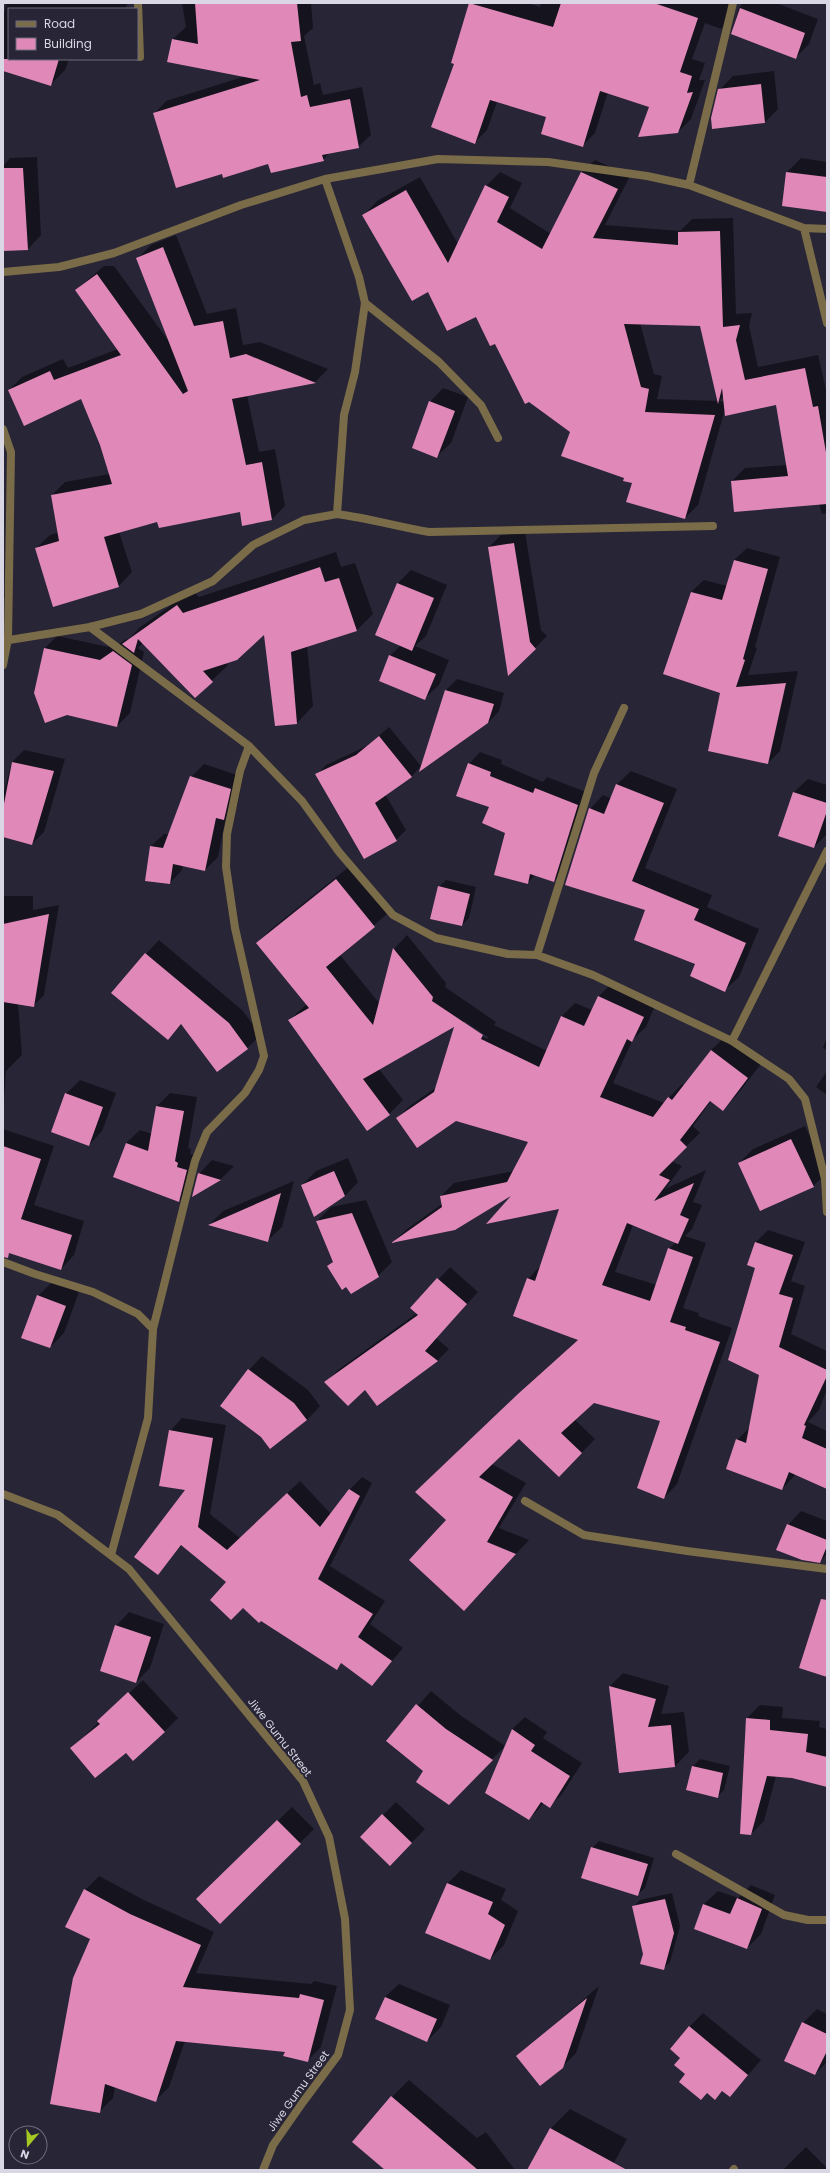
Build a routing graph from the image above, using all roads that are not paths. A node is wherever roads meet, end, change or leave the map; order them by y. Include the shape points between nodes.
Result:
1 (138, 3) edge
2 (733, 3) edge
3 (140, 57) dead end
4 (325, 179) junction
5 (689, 185) junction
6 (804, 228) junction
7 (827, 229) edge
8 (3, 272) edge
9 (365, 303) junction
10 (827, 323) edge
11 (3, 429) edge
12 (498, 438) dead end
13 (337, 514) junction
14 (713, 526) dead end
15 (90, 627) junction
16 (6, 640) edge
17 (3, 665) edge
18 (624, 708) dead end
19 (249, 746) junction
20 (827, 851) edge
21 (537, 955) junction
22 (732, 1041) junction
23 (827, 1212) edge
24 (3, 1262) edge
25 (153, 1329) junction
26 (3, 1494) edge
27 (525, 1501) dead end
28 (111, 1555) junction
29 (827, 1569) edge
30 (676, 1854) dead end
31 (827, 1920) edge
32 (263, 2170) edge

1 - 3 street
2 - 5 street
4 - 5 street via 438,159 548,162 647,176
4 - 8 street via 241,206 114,253 58,267
4 - 9 street via 359,277
5 - 6 street
6 - 7 street
6 - 10 street
9 - 12 street via 439,362 481,405
9 - 13 street via 355,372 344,415
11 - 16 street via 11,452
13 - 14 street via 368,518 399,528 429,532
13 - 15 street via 304,520 253,544 213,581 141,614
15 - 16 street
15 - 19 street
16 - 17 street
18 - 21 street via 594,773
19 - 21 street via 302,802 339,852 393,915 436,938 508,954
19 - 25 street via 240,771 227,834 226,866 235,928 264,1056 245,1093 207,1132 195,1161
20 - 22 street
21 - 22 street via 593,975
22 - 23 street via 789,1079 805,1099 825,1179
24 - 25 street via 93,1292 138,1314
25 - 28 street via 148,1418
26 - 28 street, Jiwe Gumu Street via 58,1515
27 - 29 street via 584,1535
28 - 32 street, Jiwe Gumu Street via 129,1569 303,1781 329,1837 345,1919 350,2010 338,2055 273,2145
30 - 31 street via 784,1915 808,1920

